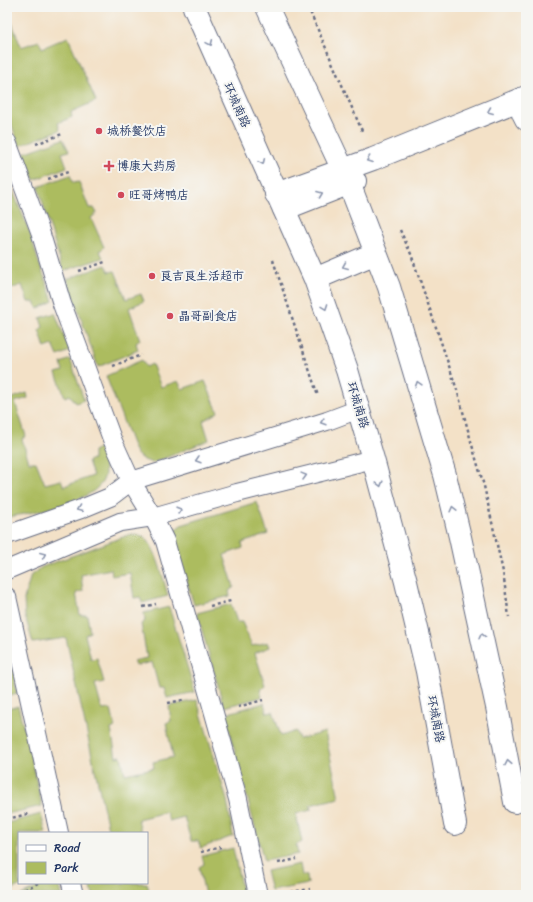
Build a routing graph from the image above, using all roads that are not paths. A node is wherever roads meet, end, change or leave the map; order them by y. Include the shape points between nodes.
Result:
1 (194, 7) edge
2 (267, 7) edge
3 (525, 110) edge
4 (7, 142) edge
5 (346, 176) junction
6 (280, 201) junction
7 (376, 252) junction
8 (315, 279) junction
9 (360, 409) junction
10 (373, 459) junction
11 (131, 481) junction
12 (153, 517) junction
13 (7, 535) edge
14 (7, 570) edge
15 (7, 597) edge
16 (515, 802) dead end
17 (455, 824) dead end
18 (59, 832) edge
19 (71, 884) edge
20 (74, 895) edge
21 (258, 895) edge

1 -> 6 main road, 环城南路
2 - 5 main road
3 - 5 main road via 380,172
4 - 11 lane via 40,231 62,304 112,439
5 - 6 main road
5 - 7 main road
6 - 8 main road, 环城南路
7 -> 8 main road
16 -> 7 main road via 494,692 444,475 389,287
8 -> 9 main road, 环城南路
9 - 10 main road, 环城南路
9 -> 11 lane
12 -> 10 lane
10 -> 17 main road, 环城南路 via 427,671
11 - 12 lane
11 -> 13 lane via 110,497
14 -> 12 lane via 120,522
12 - 21 lane via 165,540 238,799
15 - 18 lane
19 - 20 lane

